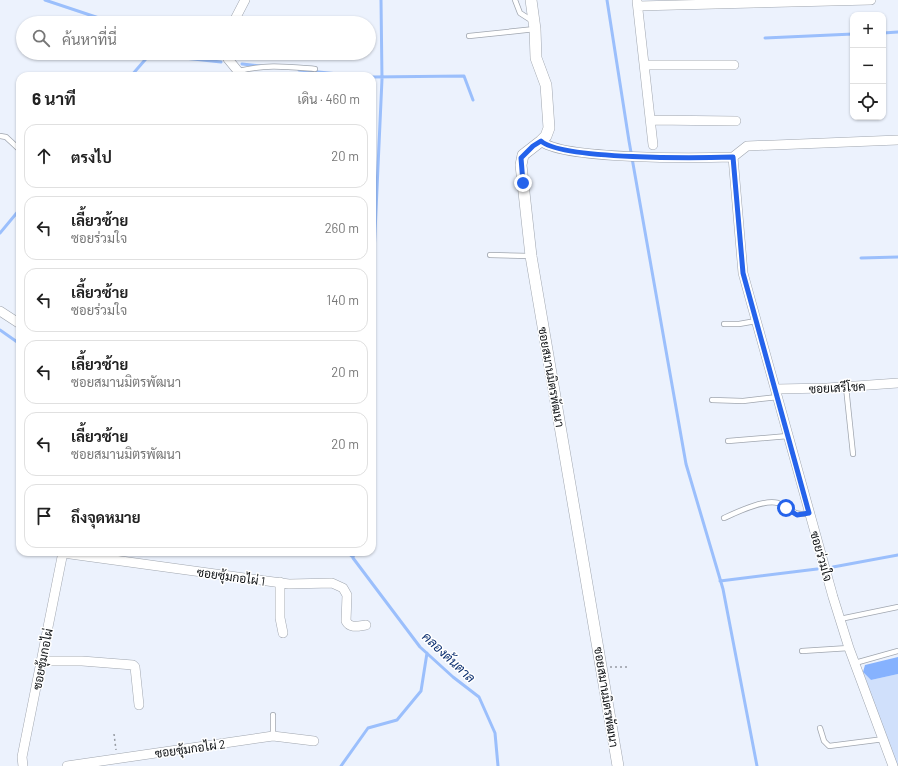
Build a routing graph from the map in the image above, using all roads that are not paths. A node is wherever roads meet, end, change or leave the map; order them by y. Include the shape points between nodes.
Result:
1 (245, 0) edge
2 (515, 0) edge
3 (531, 0) edge
4 (871, 0) edge
5 (637, 3) edge
6 (237, 16) edge
7 (535, 25) junction
8 (469, 36) dead end
9 (229, 60) edge
10 (645, 65) junction
11 (734, 65) dead end
12 (315, 69) dead end
13 (239, 72) edge
14 (245, 72) edge
15 (651, 120) junction
16 (736, 121) dead end
17 (0, 136) edge
18 (898, 140) edge
19 (541, 141) junction
20 (653, 145) dead end
21 (16, 146) edge
22 (733, 157) junction
23 (490, 255) dead end
24 (531, 256) junction
25 (0, 311) edge
26 (16, 321) edge
27 (756, 321) junction
28 (724, 324) dead end
29 (898, 383) edge
30 (846, 386) junction
31 (777, 393) junction
32 (712, 400) dead end
33 (788, 436) junction
34 (728, 440) dead end
35 (853, 454) dead end
36 (809, 513) junction
37 (724, 518) dead end
38 (62, 556) edge
39 (85, 556) edge
40 (280, 582) junction
41 (898, 607) edge
42 (840, 619) junction
43 (366, 625) dead end
44 (284, 633) dead end
45 (849, 648) junction
46 (802, 651) dead end
47 (898, 651) edge
48 (41, 661) junction
49 (856, 663) junction
50 (139, 705) dead end
51 (274, 715) dead end
52 (820, 728) dead end
53 (273, 736) junction
54 (884, 739) junction
55 (314, 741) dead end
56 (23, 766) edge
57 (67, 766) edge
58 (618, 766) edge
59 (893, 766) edge

1 - 6 street
2 - 7 lane via 520,13
3 - 7 street, ซอยสมานมิตรพัฒนา
4 - 5 street
5 - 10 street
7 - 8 lane
7 - 19 street, ซอยสมานมิตรพัฒนา via 536,58 546,85 549,128
9 - 13 street
10 - 11 street
10 - 15 street
12 - 14 lane via 272,66 255,67
15 - 16 street
15 - 20 street
17 - 21 lane via 6,137
18 - 22 street via 747,146
19 - 22 street via 563,150 610,155
19 - 24 street, ซอยสมานมิตรพัฒนา via 523,155 521,165
22 - 27 street, ซอยร่วมใจ via 743,273
23 - 24 lane
24 - 58 street, ซอยสมานมิตรพัฒนา
25 - 26 street
27 - 28 lane
27 - 31 street, ซอยร่วมใจ
29 - 30 street, ซอยเสรีโชค
30 - 31 street, ซอยเสรีโชค
30 - 35 lane
31 - 32 lane via 743,401
31 - 33 street, ซอยร่วมใจ
33 - 34 lane
33 - 36 street, ซอยร่วมใจ
36 - 37 lane via 797,515 779,504 770,502
36 - 42 street, ซอยร่วมใจ
38 - 48 street, ซอยซุ้มกอไผ่
39 - 40 street, ซอยซุ้มกอไผ่ 1
40 - 43 street, ซอยซุ้มกอไผ่ 1 via 339,585 347,595 348,624
40 - 44 street via 280,618
41 - 42 lane
42 - 45 street, ซอยร่วมใจ
45 - 46 lane
45 - 49 street, ซอยร่วมใจ
47 - 49 lane
48 - 50 street via 90,661 133,665
48 - 56 street, ซอยซุ้มกอไผ่ via 22,757
49 - 54 street, ซอยร่วมใจ
51 - 53 lane
52 - 54 lane via 824,741 829,746
53 - 55 street, ซอยซุ้มกอไผ่ 2
53 - 57 street, ซอยซุ้มกอไผ่ 2
54 - 59 street, ซอยร่วมใจ

